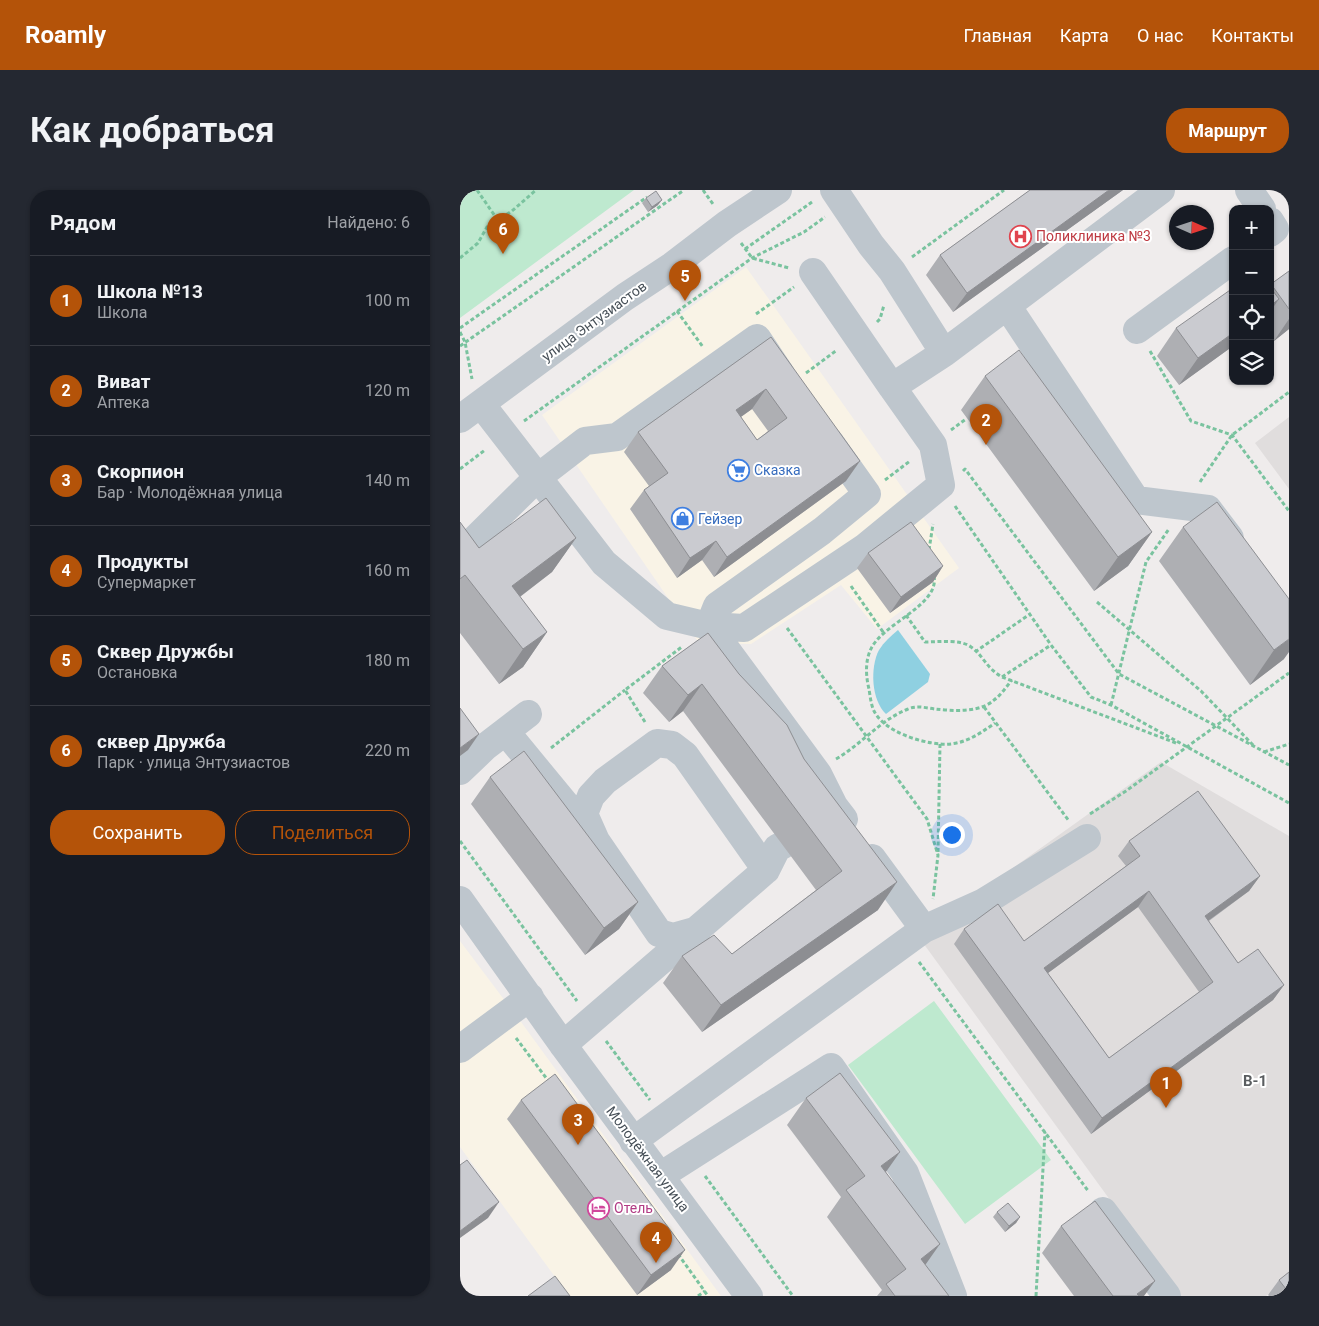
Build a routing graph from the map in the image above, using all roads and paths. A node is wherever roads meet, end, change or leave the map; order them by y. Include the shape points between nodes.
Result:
1 (477, 190) edge
2 (536, 190) edge
3 (684, 190) edge
4 (748, 190) edge
5 (778, 190) edge
6 (1161, 190) edge
7 (1249, 190) edge
8 (824, 195) edge
9 (650, 196) edge
10 (1259, 205) edge
11 (496, 219) junction
12 (804, 232) dead end
13 (745, 249) dead end
14 (460, 258) edge
15 (752, 258) junction
16 (1229, 263) edge
17 (804, 274) joint
18 (782, 295) dead end
19 (1008, 307) junction
20 (760, 310) dead end
21 (677, 311) junction
22 (460, 328) edge
23 (1137, 330) joint
24 (460, 332) edge
25 (466, 342) junction
26 (460, 346) edge
27 (944, 354) junction
28 (829, 356) dead end
29 (716, 366) junction
30 (800, 382) joint
31 (892, 387) junction
32 (1289, 392) edge
33 (469, 403) edge
34 (816, 424) edge
35 (505, 435) junction
36 (1232, 435) junction
37 (907, 463) dead end
38 (460, 470) edge
39 (537, 478) junction
40 (884, 481) dead end
41 (941, 485) junction
42 (1183, 507) junction
43 (1289, 511) edge
44 (929, 552) edge
45 (460, 554) edge
46 (1244, 556) edge
47 (837, 566) junction
48 (932, 567) edge
49 (1097, 602) dead end
50 (772, 610) junction
51 (1030, 614) junction
52 (906, 615) junction
53 (710, 626) junction
54 (1130, 630) junction
55 (883, 632) junction
56 (1051, 645) junction
57 (975, 652) junction
58 (1289, 673) edge
59 (1119, 674) junction
60 (1002, 677) junction
61 (1012, 680) junction
62 (625, 690) junction
63 (1111, 705) junction
64 (984, 707) junction
65 (528, 714) dead end
66 (1227, 718) junction
67 (883, 722) junction
68 (995, 723) junction
69 (1216, 726) junction
70 (487, 735) junction
71 (867, 737) junction
72 (657, 743) junction
73 (940, 744) junction
74 (1289, 744) edge
75 (1188, 747) junction
76 (1255, 747) junction
77 (1264, 752) junction
78 (532, 763) junction
79 (1289, 765) edge
80 (460, 771) edge
81 (818, 774) junction
82 (1289, 803) edge
83 (834, 806) junction
84 (812, 822) edge
85 (1082, 829) junction
86 (460, 841) edge
87 (596, 841) junction
88 (783, 845) dead end
89 (938, 855) junction
90 (766, 870) junction
91 (460, 900) edge
92 (924, 929) junction
93 (698, 930) junction
94 (919, 961) dead end
95 (530, 997) junction
96 (501, 1019) junction
97 (591, 1021) junction
98 (563, 1045) junction
99 (460, 1049) edge
100 (555, 1090) edge
101 (1045, 1131) junction
102 (633, 1141) junction
103 (660, 1176) junction
104 (1103, 1211) joint
105 (673, 1248) edge
106 (704, 1291) junction
107 (698, 1296) edge
108 (708, 1296) edge
109 (749, 1296) edge
110 (953, 1296) edge
111 (1036, 1296) edge
112 (1167, 1296) edge

1 - 11 path
2 - 11 path via 512,211
3 - 25 path
4 - 33 street
5 - 33 street, улица Энтузиастов
6 - 19 street
7 - 10 street
8 - 13 path
8 - 27 street via 892,270
9 - 22 path
11 - 14 path via 487,227 478,244
12 - 15 path
15 - 17 path
15 - 21 path
16 - 23 street
17 - 31 street
18 - 20 path
19 - 27 street
19 - 42 street via 1136,500
21 - 29 path
21 - 35 path
23 - 36 path via 1191,421
24 - 25 path
25 - 26 path
25 - 33 path
27 - 31 street
28 - 30 path
29 - 30 street via 757,338
29 - 39 street via 617,436 585,442
31 - 41 street via 933,445
32 - 36 path
33 - 35 street
34 - 53 street via 867,494 822,531 717,606
35 - 38 path
35 - 39 street
36 - 42 path
36 - 43 path
37 - 40 path
39 - 45 street
39 - 53 street via 604,563 667,616
41 - 44 path
41 - 47 street
41 - 51 path
41 - 59 path via 965,469
42 - 46 street via 1208,509
42 - 54 path via 1146,562
47 - 50 street
47 - 55 path
48 - 52 path via 935,582 926,600
49 - 54 path
50 - 53 street via 744,628
50 - 71 path
51 - 56 path
51 - 57 path
52 - 55 path
52 - 57 path via 925,642 954,642 971,646
53 - 62 path
53 - 81 street
54 - 59 path
54 - 66 path via 1201,691
55 - 67 path via 870,650 866,676 874,711
56 - 60 path
56 - 63 path via 1091,697
57 - 60 path
58 - 66 path
59 - 63 path
59 - 69 path
60 - 61 path
61 - 64 path
61 - 75 path
62 - 72 path
62 - 78 path
63 - 75 path
64 - 67 path via 956,711 920,706
64 - 68 path
65 - 70 street
66 - 69 path
66 - 76 path
67 - 71 path
67 - 73 path via 916,740
68 - 73 path via 965,742
68 - 85 path
69 - 75 path
69 - 76 path
70 - 78 street
70 - 80 street
71 - 81 path via 822,767
71 - 89 path via 927,819
72 - 87 street via 605,781 591,796 584,814
72 - 90 street via 672,745 685,755
73 - 89 path
74 - 77 path
75 - 82 path
75 - 85 path
76 - 77 path
77 - 79 path
78 - 87 street
81 - 83 street
83 - 84 street
83 - 92 street
85 - 92 street via 984,902
86 - 97 path
87 - 93 street via 659,933 673,937
88 - 90 street via 777,848
89 - 92 path via 933,899
90 - 93 street
91 - 95 street, Молодёжная улица
92 - 102 street
93 - 97 street
94 - 101 path
95 - 96 street
95 - 98 street, Молодёжная улица
96 - 99 street
96 - 100 path
97 - 98 street
98 - 102 street, Молодёжная улица
101 - 104 path
101 - 111 path
102 - 103 street, Молодёжная улица
103 - 109 street, Молодёжная улица
103 - 110 street via 831,1067 905,1173
104 - 112 street
105 - 106 path
106 - 107 path
106 - 108 path

